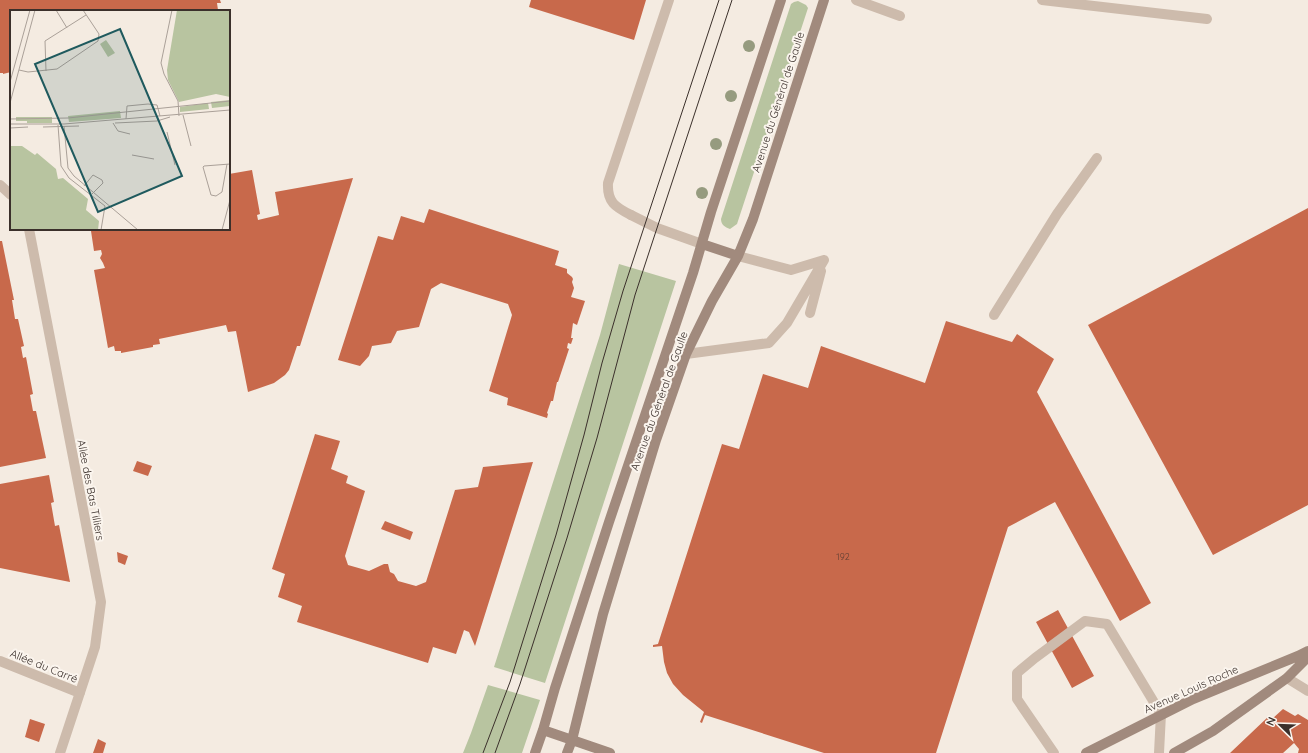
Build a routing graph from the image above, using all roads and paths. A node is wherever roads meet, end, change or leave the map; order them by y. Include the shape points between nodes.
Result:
1 (669, 0) edge
2 (781, 0) edge
3 (824, 0) edge
4 (856, 0) edge
5 (1042, 0) edge
6 (900, 16) dead end
7 (1207, 19) dead end
8 (1097, 158) dead end
9 (0, 185) edge
10 (10, 194) edge
11 (29, 230) edge
12 (702, 244) junction
13 (738, 256) junction
14 (824, 260) junction
15 (810, 312) dead end
16 (994, 315) dead end
17 (686, 354) junction
18 (1308, 651) edge
19 (1308, 657) edge
20 (0, 661) edge
21 (1287, 678) junction
22 (1308, 691) edge
23 (80, 693) junction
24 (1161, 714) junction
25 (543, 730) junction
26 (572, 740) junction
27 (60, 753) edge
28 (535, 753) edge
29 (567, 753) edge
30 (610, 753) edge
31 (1054, 753) edge
32 (1086, 753) edge
33 (1159, 753) edge
34 (1174, 753) edge

1 - 12 street via 608,183 608,191 612,203 620,210 657,228
2 - 12 main road, Avenue du Général de Gaulle
3 - 13 main road, Avenue du Général de Gaulle via 753,219
4 - 6 street
5 - 7 street
8 - 16 street via 1057,214
9 - 10 street
11 - 23 street, Allée des Bas Tilliers via 101,602 95,647
12 - 13 main road
12 - 25 main road, Avenue du Général de Gaulle
13 - 14 street via 791,270
13 - 17 main road, Avenue du Général de Gaulle
14 - 15 street
14 - 17 street via 787,323 768,344
17 - 26 main road, Avenue du Général de Gaulle via 624,542 603,614
18 - 24 main road, Avenue Louis Roche
19 - 21 main road
20 - 23 street, Allée du Carré
21 - 22 street
21 - 34 main road via 1213,732
23 - 27 street, Allée des Bas Tilliers
24 - 31 street via 1107,624 1085,621 1017,673 1017,699
24 - 32 main road, Avenue Louis Roche
24 - 33 street
25 - 26 main road
25 - 28 main road, Avenue du Général de Gaulle
26 - 29 main road, Avenue du Général de Gaulle
26 - 30 main road

